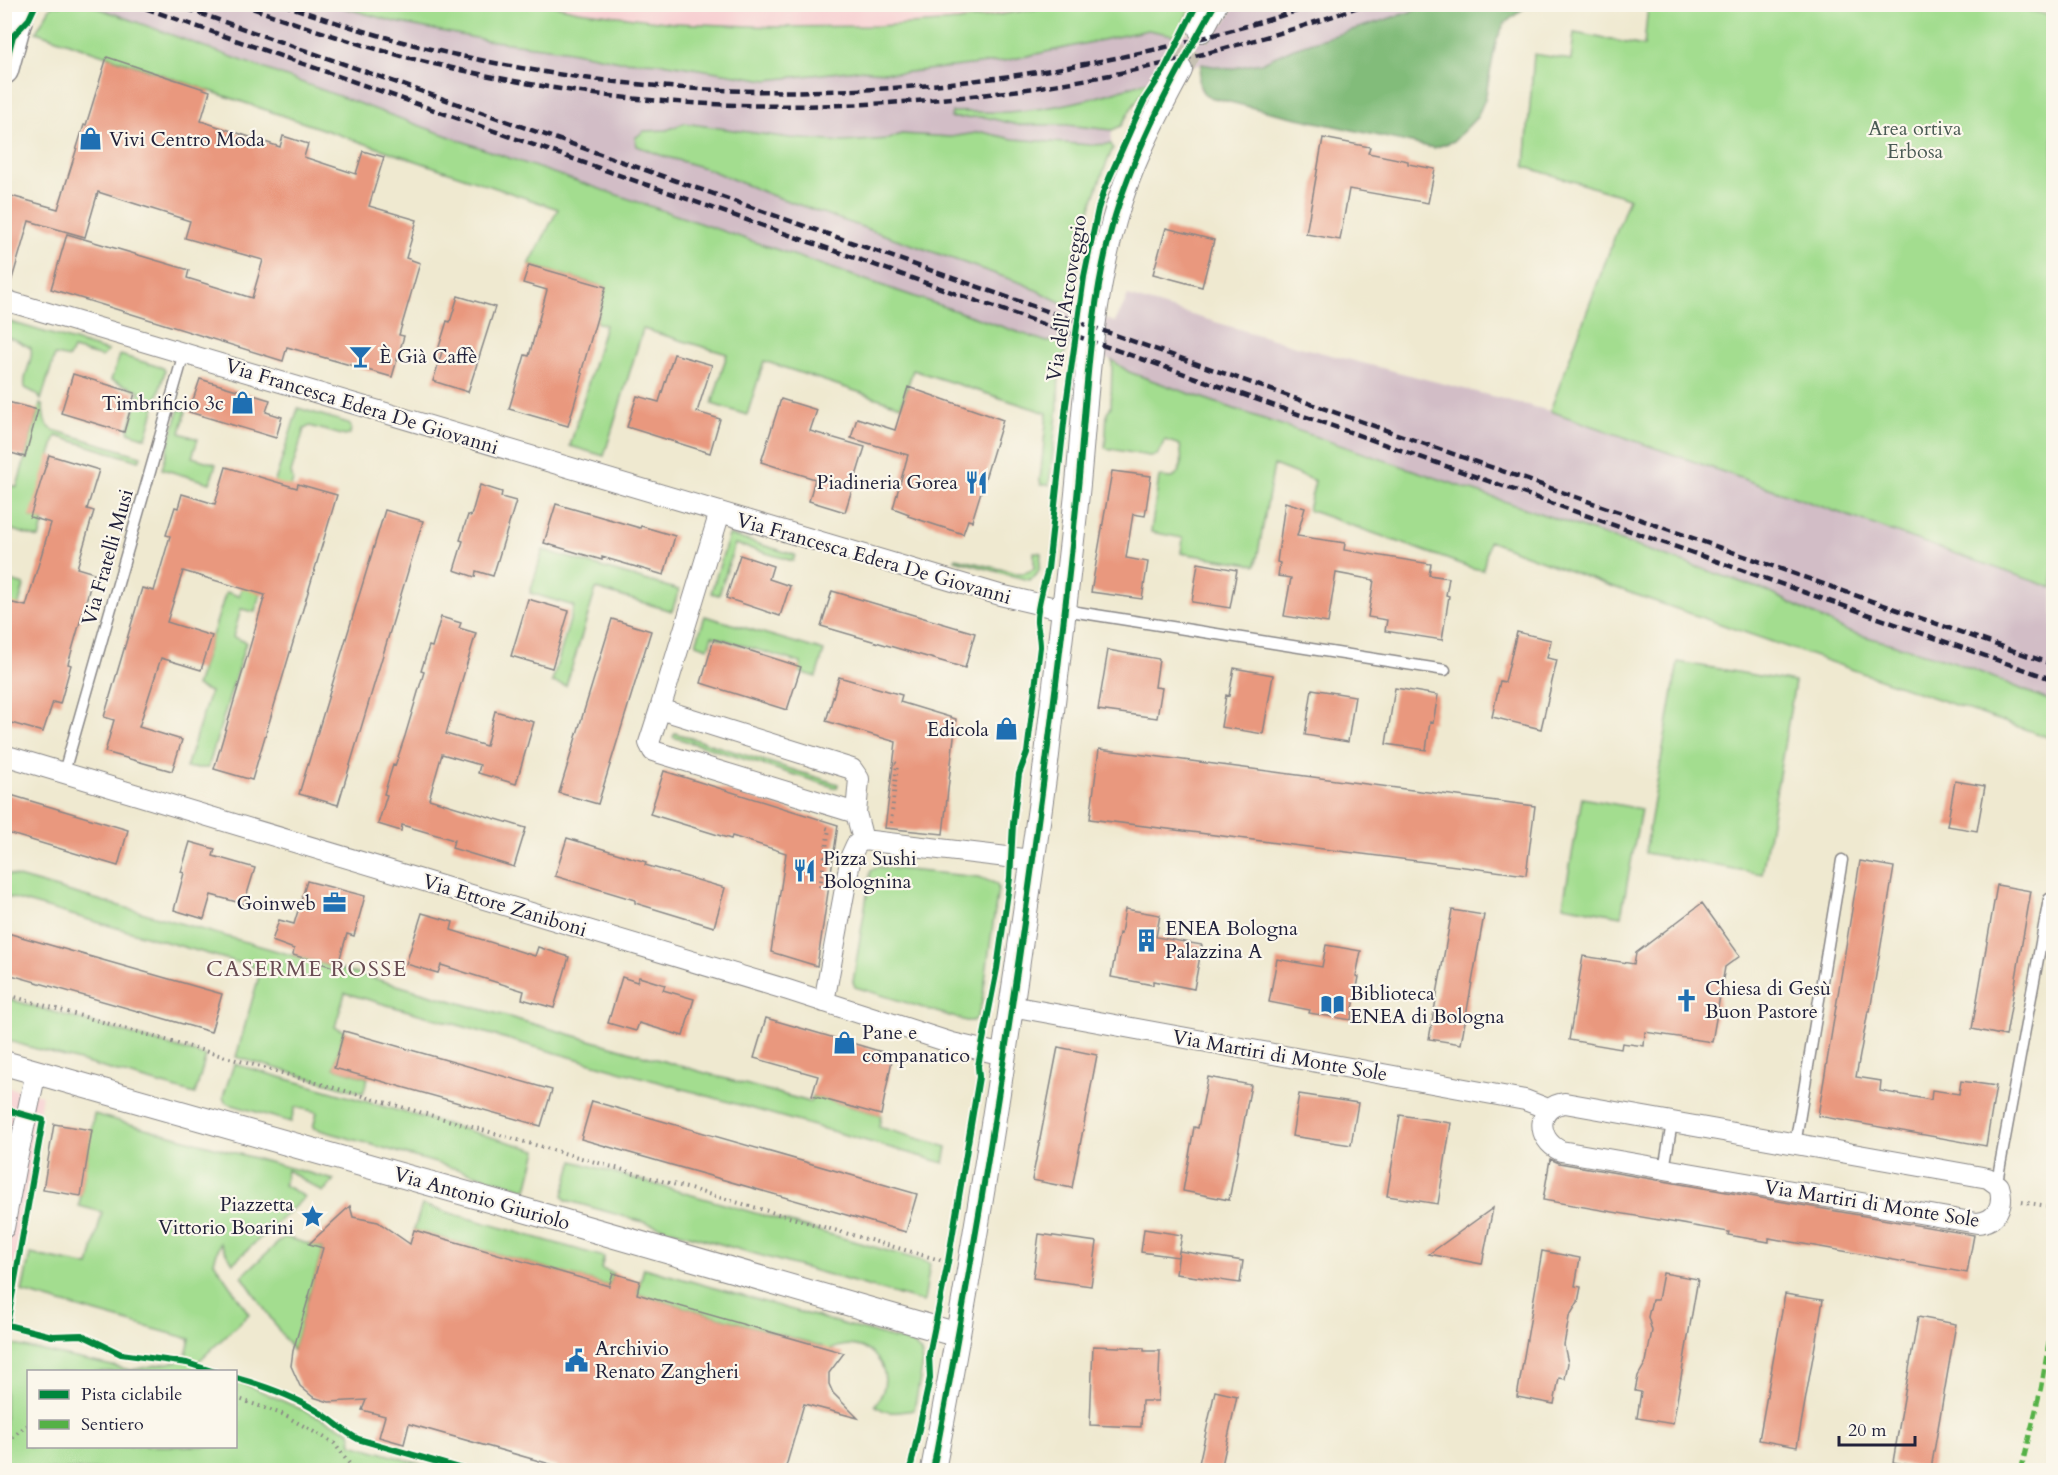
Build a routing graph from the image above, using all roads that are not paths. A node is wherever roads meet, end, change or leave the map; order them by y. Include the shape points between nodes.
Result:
1 (22, 4) edge
2 (1215, 4) edge
3 (1201, 30) tunnel mouth
4 (4, 70) edge
5 (1179, 70) tunnel mouth
6 (4, 300) edge
7 (184, 353) junction
8 (720, 512) junction
9 (1064, 610) junction
10 (1446, 670) dead end
11 (660, 709) junction
12 (4, 754) edge
13 (64, 772) junction
14 (856, 813) junction
15 (863, 840) junction
16 (1032, 860) junction
17 (1842, 860) dead end
18 (2049, 899) dead end
19 (824, 1002) junction
20 (1011, 1006) junction
21 (1004, 1055) junction
22 (4, 1064) edge
23 (36, 1072) junction
24 (1548, 1109) junction
25 (1672, 1123) junction
26 (1795, 1145) junction
27 (1664, 1169) junction
28 (1995, 1181) junction
29 (4, 1228) edge
30 (958, 1335) junction
31 (933, 1470) edge

1 - 4 main road
2 - 3 street
5 - 9 street, Via dell'Arcoveggio via 1121,198 1103,265
6 - 7 street, Via Francesca Edera De Giovanni
7 - 8 street, Via Francesca Edera De Giovanni
7 - 13 lane, Via Fratelli Musi
8 - 9 street, Via Francesca Edera De Giovanni via 1000,595
8 - 11 street, Via Francesca Edera De Giovanni
9 - 10 lane
9 - 16 street, Via dell'Arcoveggio
11 - 14 street via 852,769 859,779
11 - 14 street, Via Francesca Edera De Giovanni via 649,743 653,751
12 - 13 street, Via Ettore Zaniboni
13 - 19 street, Via Ettore Zaniboni
14 - 15 street
15 - 16 street
15 - 19 street via 851,856
16 - 20 street, Via dell'Arcoveggio
17 - 26 lane
18 - 28 lane
19 - 21 street, Via Ettore Zaniboni via 952,1043
20 - 21 street, Via dell'Arcoveggio
20 - 24 street, Via Martiri di Monte Sole via 1525,1100
21 - 30 street, Via dell'Arcoveggio
22 - 23 street, Via Antonio Giuriolo
23 - 29 street
23 - 30 street, Via Antonio Giuriolo
24 - 25 street, Via Martiri di Monte Sole via 1564,1103
24 - 27 street, Via Martiri di Monte Sole via 1543,1132 1552,1147
25 - 26 street, Via Martiri di Monte Sole
25 - 27 lane
26 - 28 street, Via Martiri di Monte Sole
27 - 28 street, Via Martiri di Monte Sole via 1977,1223 1987,1223 1996,1214 2001,1192
30 - 31 street, Via dell'Arcoveggio

